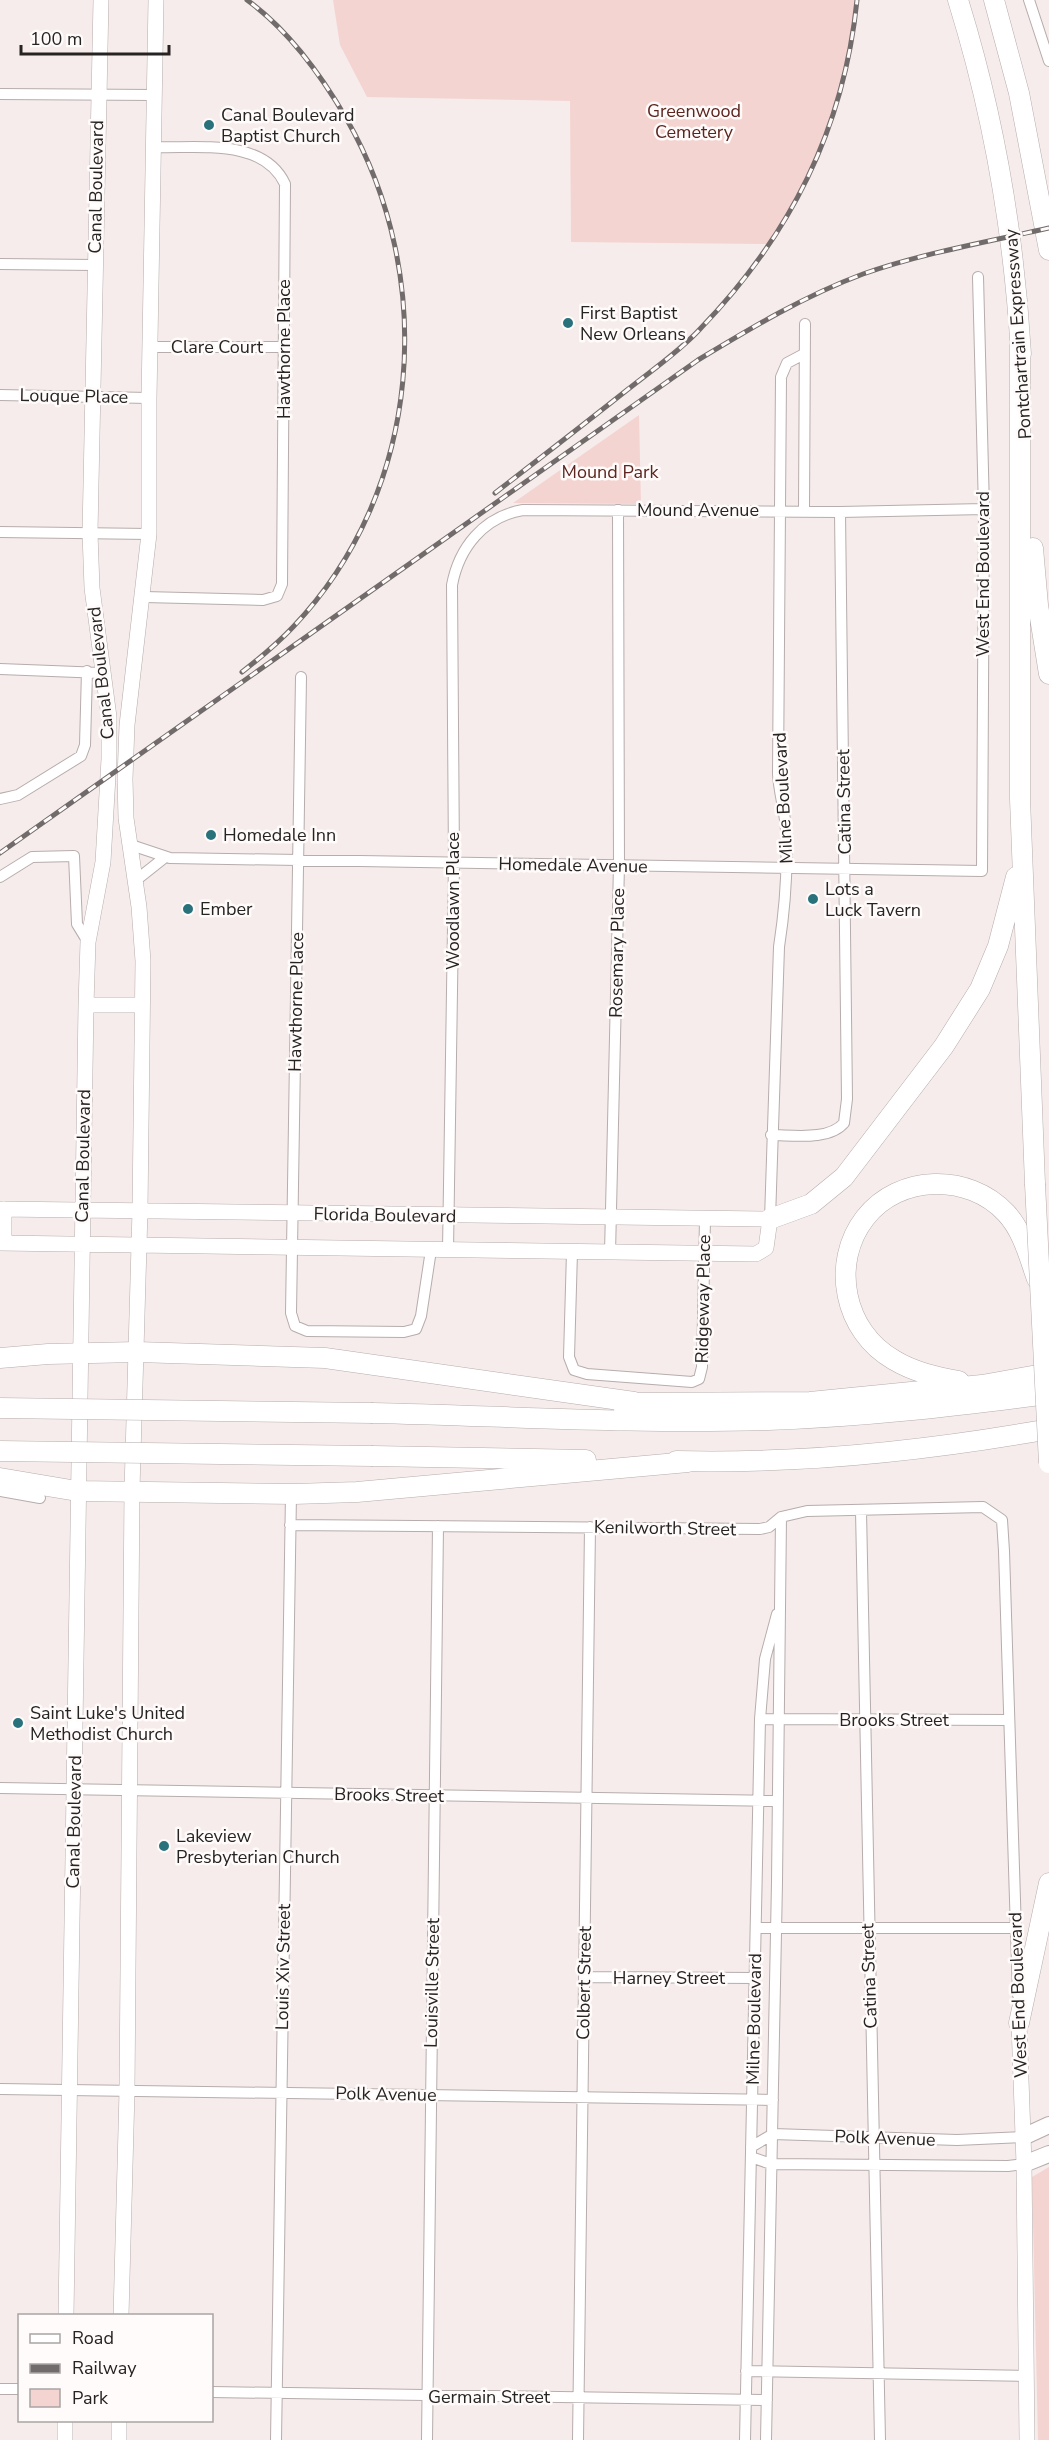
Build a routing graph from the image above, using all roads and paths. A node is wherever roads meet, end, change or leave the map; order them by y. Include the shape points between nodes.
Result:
1 (101, 0) edge
2 (156, 0) edge
3 (958, 0) edge
4 (1029, 0) edge
5 (995, 2) edge
6 (1049, 61) edge
7 (0, 94) edge
8 (97, 95) junction
9 (155, 95) junction
10 (153, 147) junction
11 (1049, 250) edge
12 (0, 264) edge
13 (95, 265) junction
14 (978, 277) dead end
15 (805, 324) dead end
16 (1020, 342) junction
17 (150, 347) junction
18 (285, 347) junction
19 (804, 354) junction
20 (0, 395) edge
21 (94, 397) junction
22 (149, 398) junction
23 (984, 509) junction
24 (618, 510) junction
25 (782, 510) junction
26 (804, 510) junction
27 (840, 512) junction
28 (0, 532) edge
29 (90, 533) junction
30 (149, 534) junction
31 (452, 585) joint
32 (144, 597) junction
33 (0, 669) edge
34 (87, 671) junction
35 (103, 673) junction
36 (1049, 674) edge
37 (301, 677) dead end
38 (0, 799) edge
39 (131, 845) junction
40 (1021, 851) junction
41 (164, 858) junction
42 (298, 860) junction
43 (454, 862) junction
44 (619, 865) junction
45 (787, 869) junction
46 (844, 869) junction
47 (982, 871) joint
48 (0, 877) edge
49 (135, 881) junction
50 (88, 942) junction
51 (86, 1005) junction
52 (142, 1005) junction
53 (771, 1135) junction
54 (2, 1209) edge
55 (140, 1210) junction
56 (82, 1211) junction
57 (292, 1213) junction
58 (450, 1216) junction
59 (611, 1218) junction
60 (705, 1218) junction
61 (770, 1219) junction
62 (2, 1243) edge
63 (82, 1243) junction
64 (139, 1246) junction
65 (292, 1248) junction
66 (431, 1250) junction
67 (448, 1250) junction
68 (572, 1252) junction
69 (762, 1252) joint
70 (610, 1253) junction
71 (704, 1254) junction
72 (1039, 1287) junction
73 (137, 1352) junction
74 (79, 1353) junction
75 (0, 1358) edge
76 (1049, 1373) edge
77 (982, 1385) junction
78 (1049, 1394) edge
79 (634, 1402) junction
80 (0, 1408) edge
81 (427, 1414) junction
82 (1049, 1429) edge
83 (0, 1451) edge
84 (688, 1462) junction
85 (1049, 1463) edge
86 (0, 1478) edge
87 (132, 1490) junction
88 (0, 1491) edge
89 (77, 1491) junction
90 (291, 1494) junction
91 (40, 1498) dead end
92 (861, 1511) junction
93 (781, 1517) junction
94 (290, 1525) junction
95 (438, 1526) junction
96 (590, 1527) junction
97 (1004, 1551) joint
98 (781, 1601) junction
99 (760, 1719) junction
100 (778, 1720) junction
101 (1009, 1720) junction
102 (864, 1721) junction
103 (0, 1788) edge
104 (75, 1789) junction
105 (131, 1790) junction
106 (286, 1793) junction
107 (435, 1795) junction
108 (588, 1799) junction
109 (758, 1801) junction
110 (778, 1801) junction
111 (1049, 1883) edge
112 (756, 1928) junction
113 (776, 1928) junction
114 (1016, 1928) junction
115 (868, 1929) junction
116 (584, 1977) junction
117 (755, 1978) junction
118 (1019, 2023) junction
119 (0, 2089) edge
120 (69, 2090) junction
121 (127, 2091) junction
122 (281, 2093) junction
123 (431, 2095) junction
124 (582, 2096) junction
125 (752, 2100) junction
126 (773, 2100) junction
127 (1049, 2125) edge
128 (772, 2134) junction
129 (874, 2137) junction
130 (1023, 2137) junction
131 (751, 2152) junction
132 (1049, 2154) edge
133 (771, 2164) junction
134 (1024, 2164) junction
135 (874, 2165) junction
136 (66, 2314) edge
137 (121, 2314) edge
138 (746, 2371) junction
139 (767, 2371) junction
140 (878, 2373) junction
141 (1026, 2376) junction
142 (0, 2389) edge
143 (18, 2390) edge
144 (213, 2392) edge
145 (277, 2393) junction
146 (427, 2396) junction
147 (579, 2397) junction
148 (746, 2400) junction
149 (767, 2400) junction
150 (65, 2422) edge
151 (119, 2422) edge
152 (64, 2440) edge
153 (119, 2440) edge
154 (276, 2440) edge
155 (427, 2440) edge
156 (578, 2440) edge
157 (745, 2440) edge
158 (766, 2440) edge
159 (880, 2440) edge
160 (1027, 2440) edge

1 - 8 main road, Canal Boulevard
2 - 9 main road, Canal Boulevard
3 - 16 highway, Pontchartrain Expressway via 984,91 1007,204
4 - 6 street
5 - 11 highway, Pontchartrain Expressway via 1019,93
7 - 8 street
8 - 9 street
8 - 13 main road, Canal Boulevard
9 - 10 main road, Canal Boulevard
10 - 17 main road, Canal Boulevard
10 - 18 street, Hawthorne Place via 250,153 281,177 285,193
12 - 13 street
13 - 21 main road, Canal Boulevard
14 - 23 street, West End Boulevard
15 - 19 street
16 - 36 highway, Pontchartrain Expressway via 1034,562
16 - 40 highway
17 - 18 street, Clare Court
17 - 22 main road, Canal Boulevard
18 - 32 street, Hawthorne Place via 281,592 264,600
19 - 25 street, Milne Boulevard via 787,363 781,377
19 - 26 street
20 - 21 street, Louque Place
21 - 22 street, Louque Place
21 - 29 main road, Canal Boulevard
22 - 30 main road, Canal Boulevard
23 - 27 street, Mound Avenue
23 - 47 street, West End Boulevard
24 - 25 street, Mound Avenue
24 - 31 street, Mound Avenue via 510,512 489,523 463,550
24 - 44 street, Rosemary Place
25 - 26 street, Mound Avenue
25 - 45 street, Milne Boulevard via 778,774
26 - 27 street, Mound Avenue
27 - 46 street, Catina Street
28 - 29 street
29 - 30 street
29 - 35 main road, Canal Boulevard via 92,588
30 - 32 main road, Canal Boulevard
31 - 43 street, Woodlawn Place
32 - 39 main road, Canal Boulevard via 127,725 126,818
33 - 34 street
34 - 35 street
34 - 38 street via 85,745 81,756 18,795
35 - 50 main road, Canal Boulevard via 109,717 108,811
37 - 42 street, Hawthorne Place
39 - 41 street, Homedale Avenue
39 - 49 main road, Canal Boulevard
40 - 61 highway via 998,946 980,989 944,1046 844,1177 811,1204
40 - 72 highway, bridge
41 - 42 street, Homedale Avenue
41 - 49 street
42 - 43 street, Homedale Avenue
42 - 57 street, Hawthorne Place
43 - 44 street, Homedale Avenue
43 - 58 street, Woodlawn Place
44 - 45 street, Homedale Avenue
44 - 59 street, Rosemary Place
45 - 46 street, Homedale Avenue
45 - 53 street, Milne Boulevard via 779,947
46 - 47 street, Homedale Avenue
46 - 53 street, Catina Street via 844,1123 827,1133
48 - 50 street via 33,857 74,856 77,924
49 - 52 main road, Canal Boulevard via 143,961
50 - 51 main road, Canal Boulevard
51 - 52 main road
51 - 56 main road, Canal Boulevard
52 - 55 main road, Canal Boulevard
53 - 61 street, Milne Boulevard
54 - 56 main road, Florida Boulevard
54 - 62 main road
55 - 56 main road, Florida Boulevard
55 - 57 main road, Florida Boulevard
55 - 64 main road, Canal Boulevard
56 - 63 main road, Canal Boulevard
57 - 58 main road, Florida Boulevard
57 - 65 street, Hawthorne Place
58 - 59 main road, Florida Boulevard
58 - 67 street, Woodlawn Place
59 - 60 main road, Florida Boulevard
59 - 70 street, Rosemary Place
60 - 61 main road, Florida Boulevard
60 - 71 street, Ridgeway Place
61 - 69 main road, Milne Boulevard
62 - 63 main road, Florida Boulevard
63 - 64 main road, Florida Boulevard
63 - 74 main road, Canal Boulevard
64 - 65 main road, Florida Boulevard
64 - 73 main road, Canal Boulevard
65 - 66 main road, Florida Boulevard
65 - 66 street, Hawthorne Place via 291,1313 295,1326 307,1331 416,1329 422,1316
66 - 67 main road, Florida Boulevard
67 - 68 main road, Florida Boulevard
68 - 70 main road, Florida Boulevard
68 - 71 street, Ridgeway Place via 569,1357 574,1370 685,1383 699,1379 702,1367
69 - 71 main road, Florida Boulevard
70 - 71 main road, Florida Boulevard
72 - 77 highway via 1024,1241 1007,1214 970,1190 948,1185 910,1187 876,1206 860,1226 848,1252 845,1290 857,1322 869,1339 892,1359 928,1375
72 - 85 highway, bridge
73 - 74 highway
73 - 79 highway via 325,1358
73 - 87 main road, Canal Boulevard
74 - 75 highway
74 - 89 main road, Canal Boulevard
76 - 77 highway
77 - 79 highway via 810,1402
78 - 81 highway via 927,1409 766,1420
79 - 81 highway
80 - 81 highway, bridge
82 - 84 highway via 895,1452
83 - 84 highway, bridge
84 - 90 highway via 357,1492
86 - 89 highway
87 - 89 highway
87 - 90 highway
87 - 105 main road, Canal Boulevard
88 - 91 street
89 - 104 main road, Canal Boulevard
90 - 94 street, Louis Xiv Street
92 - 93 street, Kenilworth Street via 807,1511
92 - 97 street, Kenilworth Street via 983,1507 1002,1520
92 - 102 street, Catina Street
93 - 96 street, Kenilworth Street via 760,1529
93 - 98 street, Milne Boulevard
94 - 95 street, Kenilworth Street
94 - 106 street, Louis Xiv Street
95 - 96 street, Kenilworth Street
95 - 107 street, Louisville Street
96 - 108 street, Colbert Street
97 - 101 street, West End Boulevard
98 - 99 street, Milne Boulevard via 765,1659
98 - 100 street, Milne Boulevard
99 - 100 street, Brooks Street
99 - 109 street, Milne Boulevard
100 - 102 street, Brooks Street
100 - 110 street, Milne Boulevard
101 - 102 street, Brooks Street
101 - 114 street, West End Boulevard
102 - 115 street, Catina Street
103 - 104 street, Brooks Street
104 - 105 street, Brooks Street
104 - 120 main road, Canal Boulevard
105 - 106 street, Brooks Street
105 - 121 main road, Canal Boulevard
106 - 107 street, Brooks Street
106 - 122 street, Louis Xiv Street
107 - 108 street, Brooks Street
107 - 123 street, Louisville Street
108 - 109 street, Brooks Street
108 - 116 street, Colbert Street
109 - 110 street, Brooks Street
109 - 112 street, Milne Boulevard
110 - 113 street, Milne Boulevard
111 - 118 highway
112 - 113 street
112 - 117 street, Milne Boulevard
113 - 115 street
113 - 126 street, Milne Boulevard
114 - 115 street
114 - 118 street, West End Boulevard
115 - 129 street, Catina Street
116 - 117 street, Harney Street
116 - 124 street, Colbert Street
117 - 125 street, Milne Boulevard
118 - 130 main road, West End Boulevard
119 - 120 street, Polk Avenue
120 - 121 street, Polk Avenue
120 - 136 main road, Canal Boulevard
121 - 122 street, Polk Avenue
121 - 137 main road, Canal Boulevard
122 - 123 street, Polk Avenue
122 - 145 street, Louis Xiv Street
123 - 124 street, Polk Avenue
123 - 146 street, Louisville Street
124 - 125 street, Polk Avenue
124 - 147 street, Colbert Street
125 - 126 street, Polk Avenue
125 - 131 street, Milne Boulevard
126 - 128 street, Milne Boulevard
127 - 130 main road
128 - 129 street, Polk Avenue
128 - 131 street
128 - 133 street, Milne Boulevard
129 - 130 street, Polk Avenue
129 - 135 street, Catina Street
130 - 134 main road, West End Boulevard
131 - 133 street, Polk Avenue
131 - 138 street, Milne Boulevard
132 - 134 main road
133 - 135 street, Polk Avenue
133 - 139 street, Milne Boulevard
134 - 135 street, Polk Avenue
134 - 141 main road, West End Boulevard
135 - 140 street, Catina Street
138 - 139 street
138 - 148 street, Milne Boulevard
139 - 140 street
139 - 149 street, Milne Boulevard
140 - 141 street
140 - 159 street, Catina Street
141 - 160 main road, West End Boulevard
142 - 143 street
144 - 145 street, Germain Street
145 - 146 street, Germain Street
145 - 154 street, Louis Xiv Street
146 - 147 street, Germain Street
146 - 155 street, Louisville Street
147 - 148 street, Germain Street
147 - 156 street, Colbert Street
148 - 149 street, Germain Street
148 - 157 street, Milne Boulevard
149 - 158 street, Milne Boulevard
150 - 152 main road
151 - 153 main road

